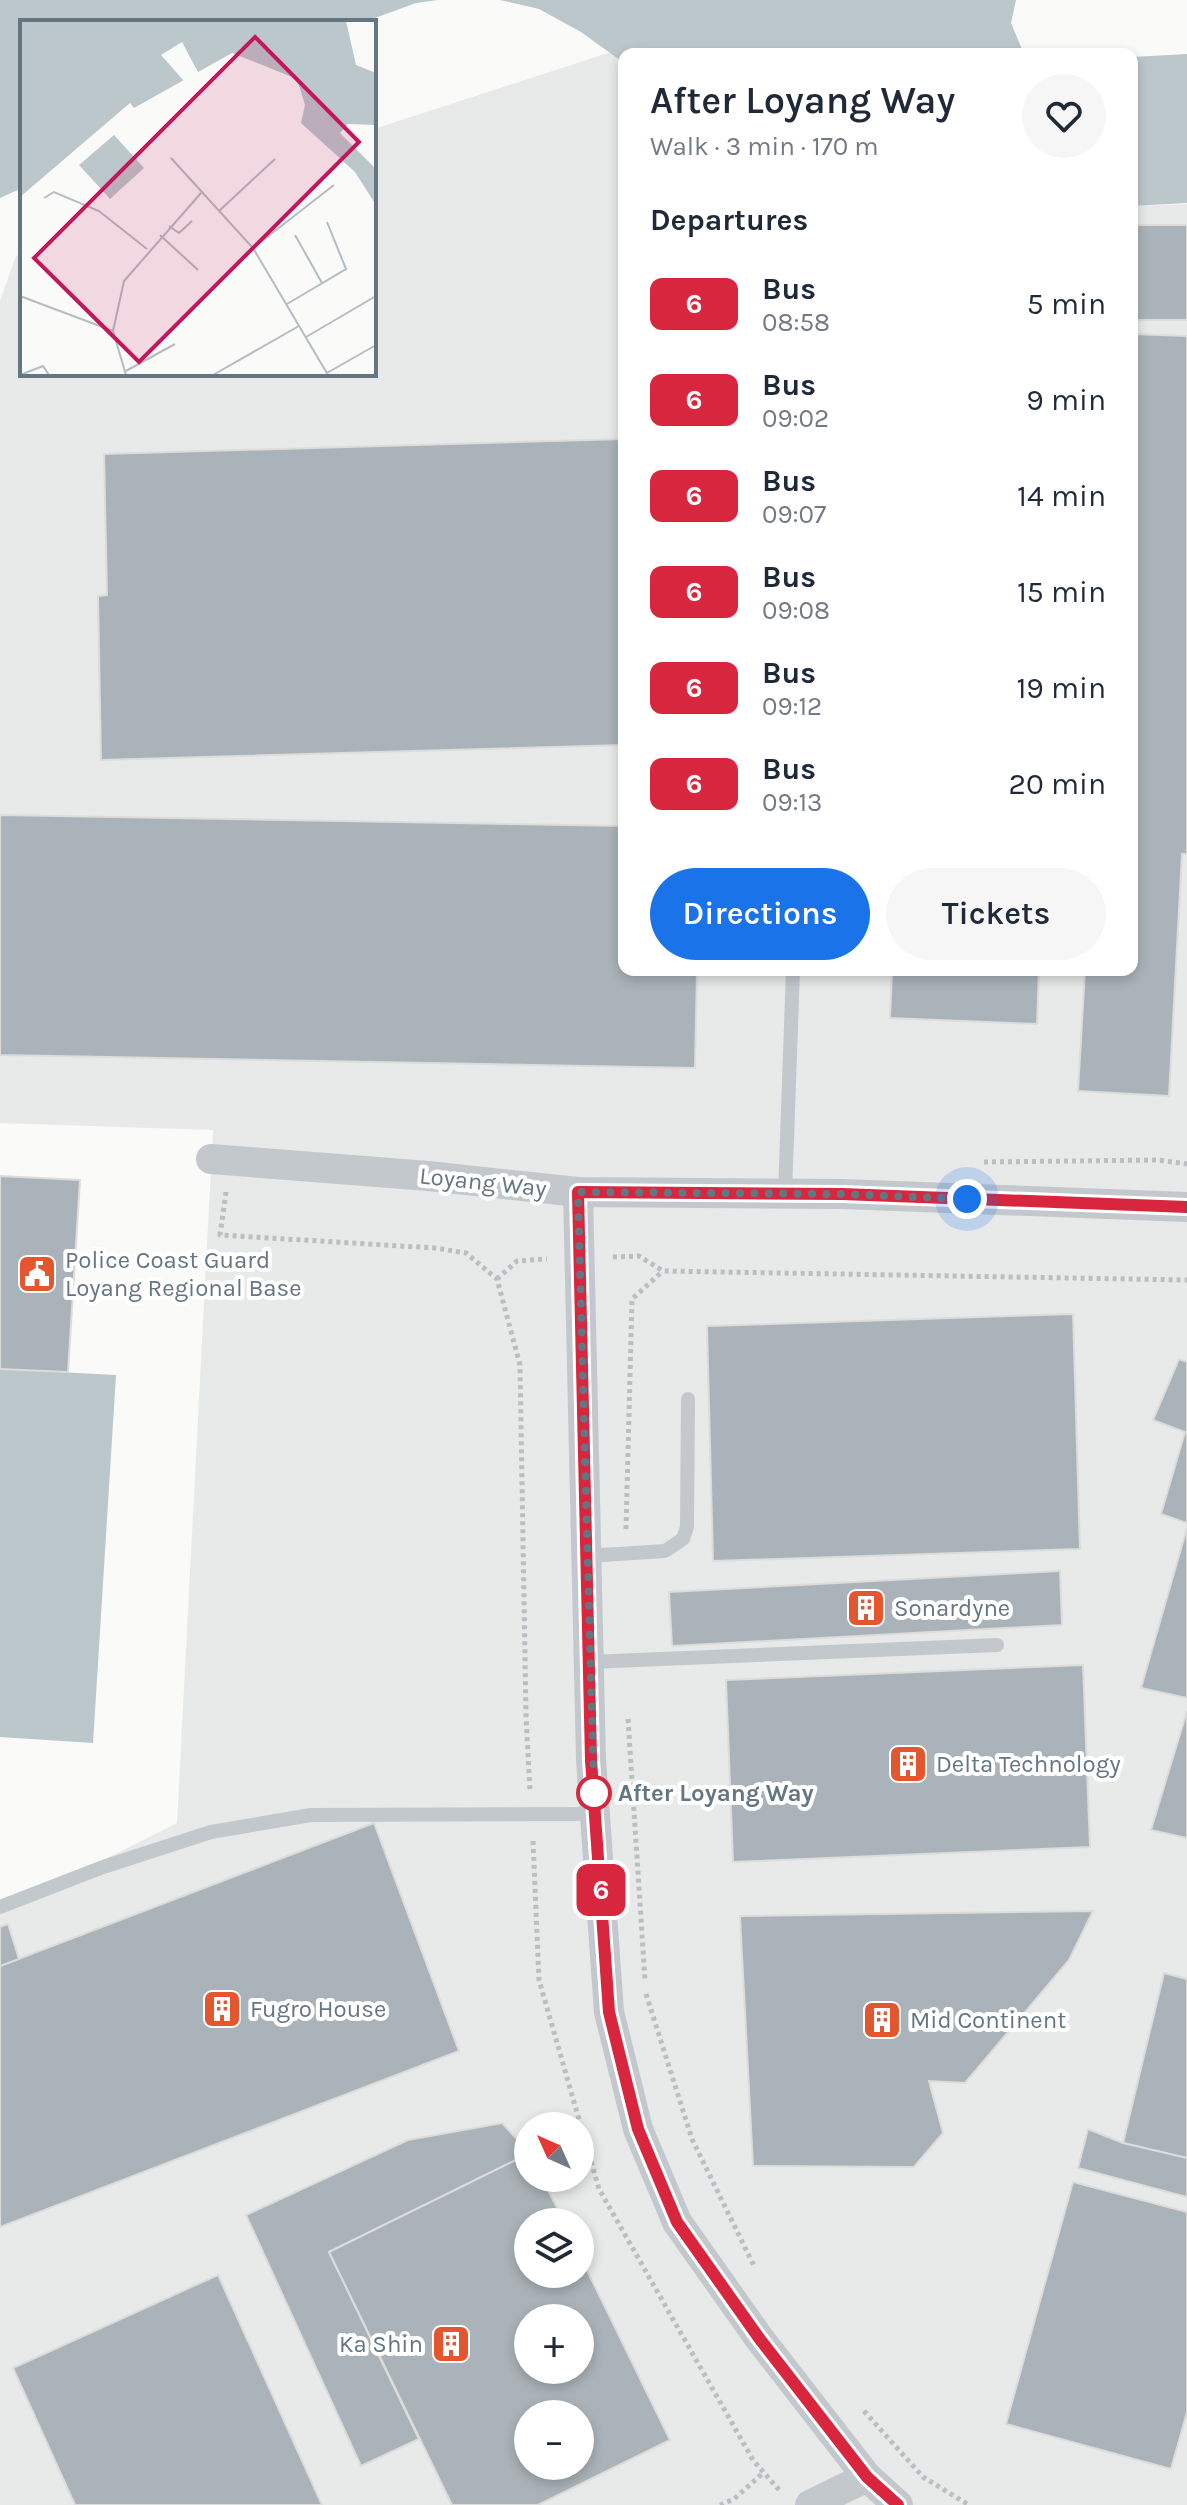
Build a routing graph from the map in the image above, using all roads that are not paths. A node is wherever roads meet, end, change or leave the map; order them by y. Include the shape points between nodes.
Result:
1 (793, 976) edge
2 (220, 1160) road end
3 (578, 1192) junction
4 (785, 1194) junction
5 (1187, 1206) edge
6 (688, 1399) dead end
7 (587, 1556) junction
8 (997, 1645) dead end
9 (589, 1662) junction
10 (595, 1814) junction
11 (0, 1907) edge
12 (867, 2477) junction
13 (796, 2500) edge
14 (898, 2505) edge

1 - 4 lane
2 - 3 street, Loyang Way
3 - 4 street, Loyang Way
3 - 7 street
4 - 5 street, Loyang Way
6 - 7 lane via 683,1539 665,1551
7 - 9 street
8 - 9 lane
9 - 10 street
10 - 11 lane via 311,1815 211,1832
10 - 12 street via 609,2012 638,2129 677,2222
12 - 13 street
12 - 14 street

